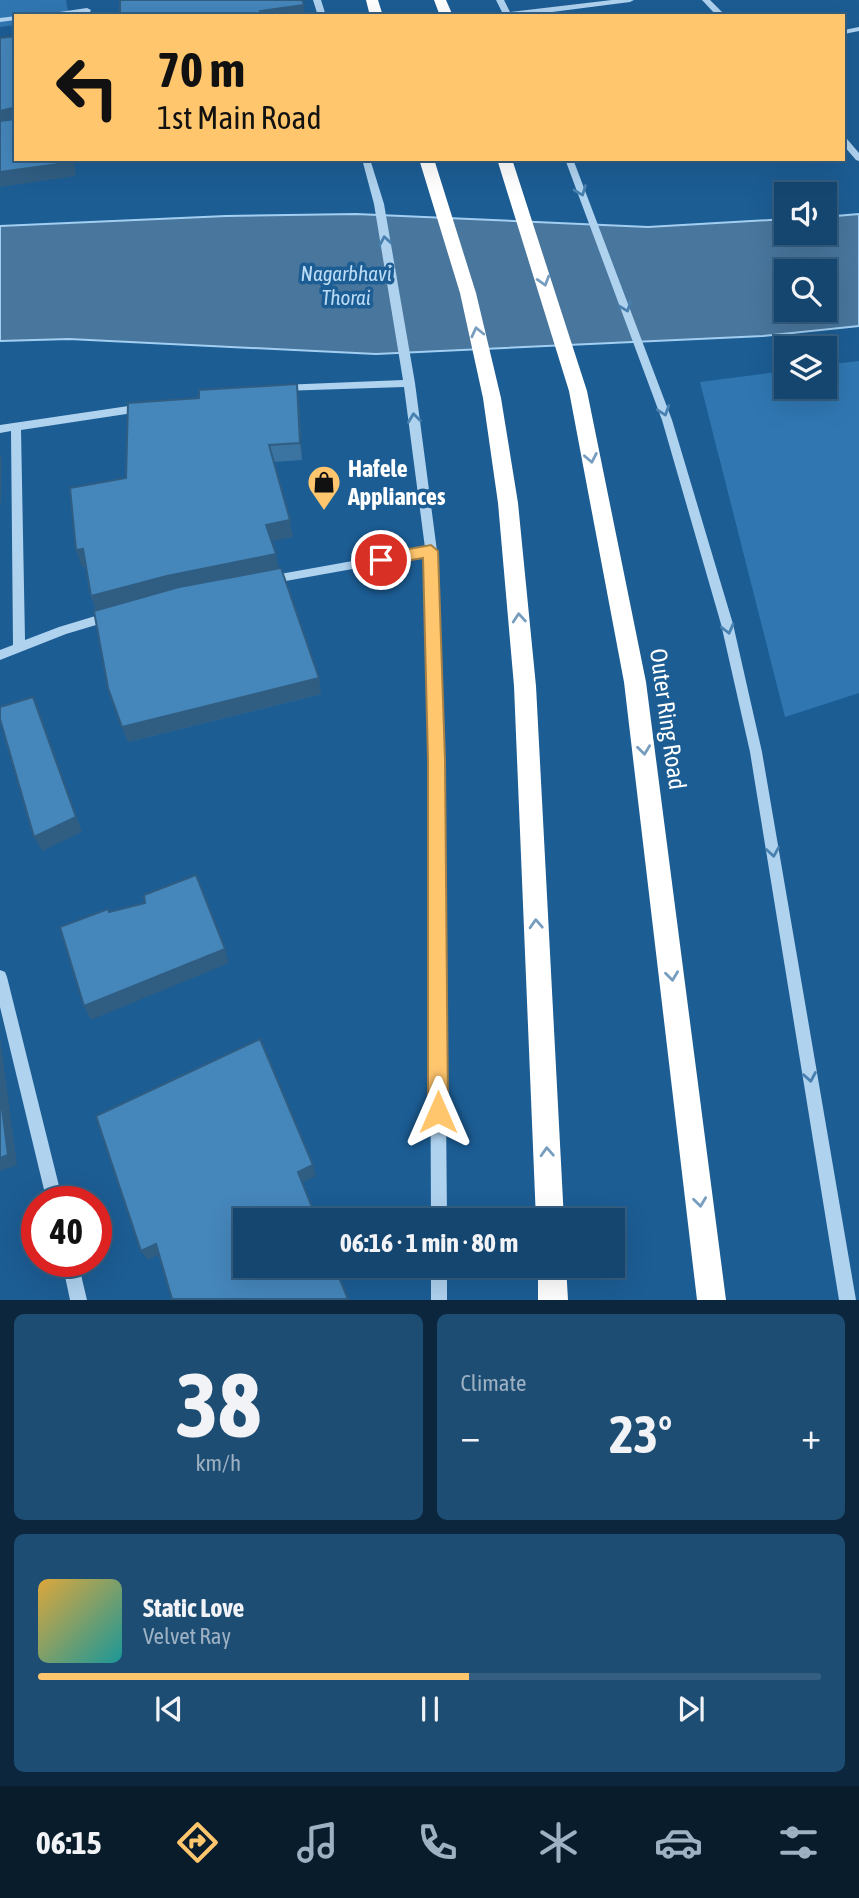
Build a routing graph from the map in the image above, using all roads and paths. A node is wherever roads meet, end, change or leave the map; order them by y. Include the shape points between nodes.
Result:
1 (85, 0) edge
2 (631, 0) edge
3 (706, 0) edge
4 (87, 13) edge
5 (516, 14) edge
6 (720, 14) edge
7 (845, 142) edge
8 (859, 158) edge
9 (367, 161) edge
10 (427, 161) edge
11 (505, 161) edge
12 (570, 161) edge
13 (410, 383) junction
14 (264, 390) edge
15 (154, 406) edge
16 (16, 426) junction
17 (0, 429) edge
18 (431, 551) junction
19 (261, 582) edge
20 (129, 611) edge
21 (19, 647) junction
22 (0, 655) edge
23 (0, 977) edge
24 (51, 1186) edge
25 (439, 1208) edge
26 (549, 1208) edge
27 (74, 1277) edge
28 (439, 1278) edge
29 (552, 1278) edge
30 (79, 1300) edge
31 (439, 1300) edge
32 (553, 1300) edge
33 (712, 1300) edge
34 (848, 1300) edge

1 - 4 street
2 - 5 street
3 - 6 street
7 - 8 street
13 -> 9 street via 379,204
26 -> 10 highway via 525,686 508,503 492,398 468,293
11 -> 33 highway, Outer Ring Road via 578,391 635,682
12 -> 34 street via 667,420 723,612 756,752
13 - 14 street
18 -> 13 street
15 - 16 street
16 - 17 street
16 - 21 street
18 - 19 street
18 - 25 street
20 - 21 street
21 - 22 street
23 - 24 street
27 - 30 street
28 - 31 street
29 - 32 highway

